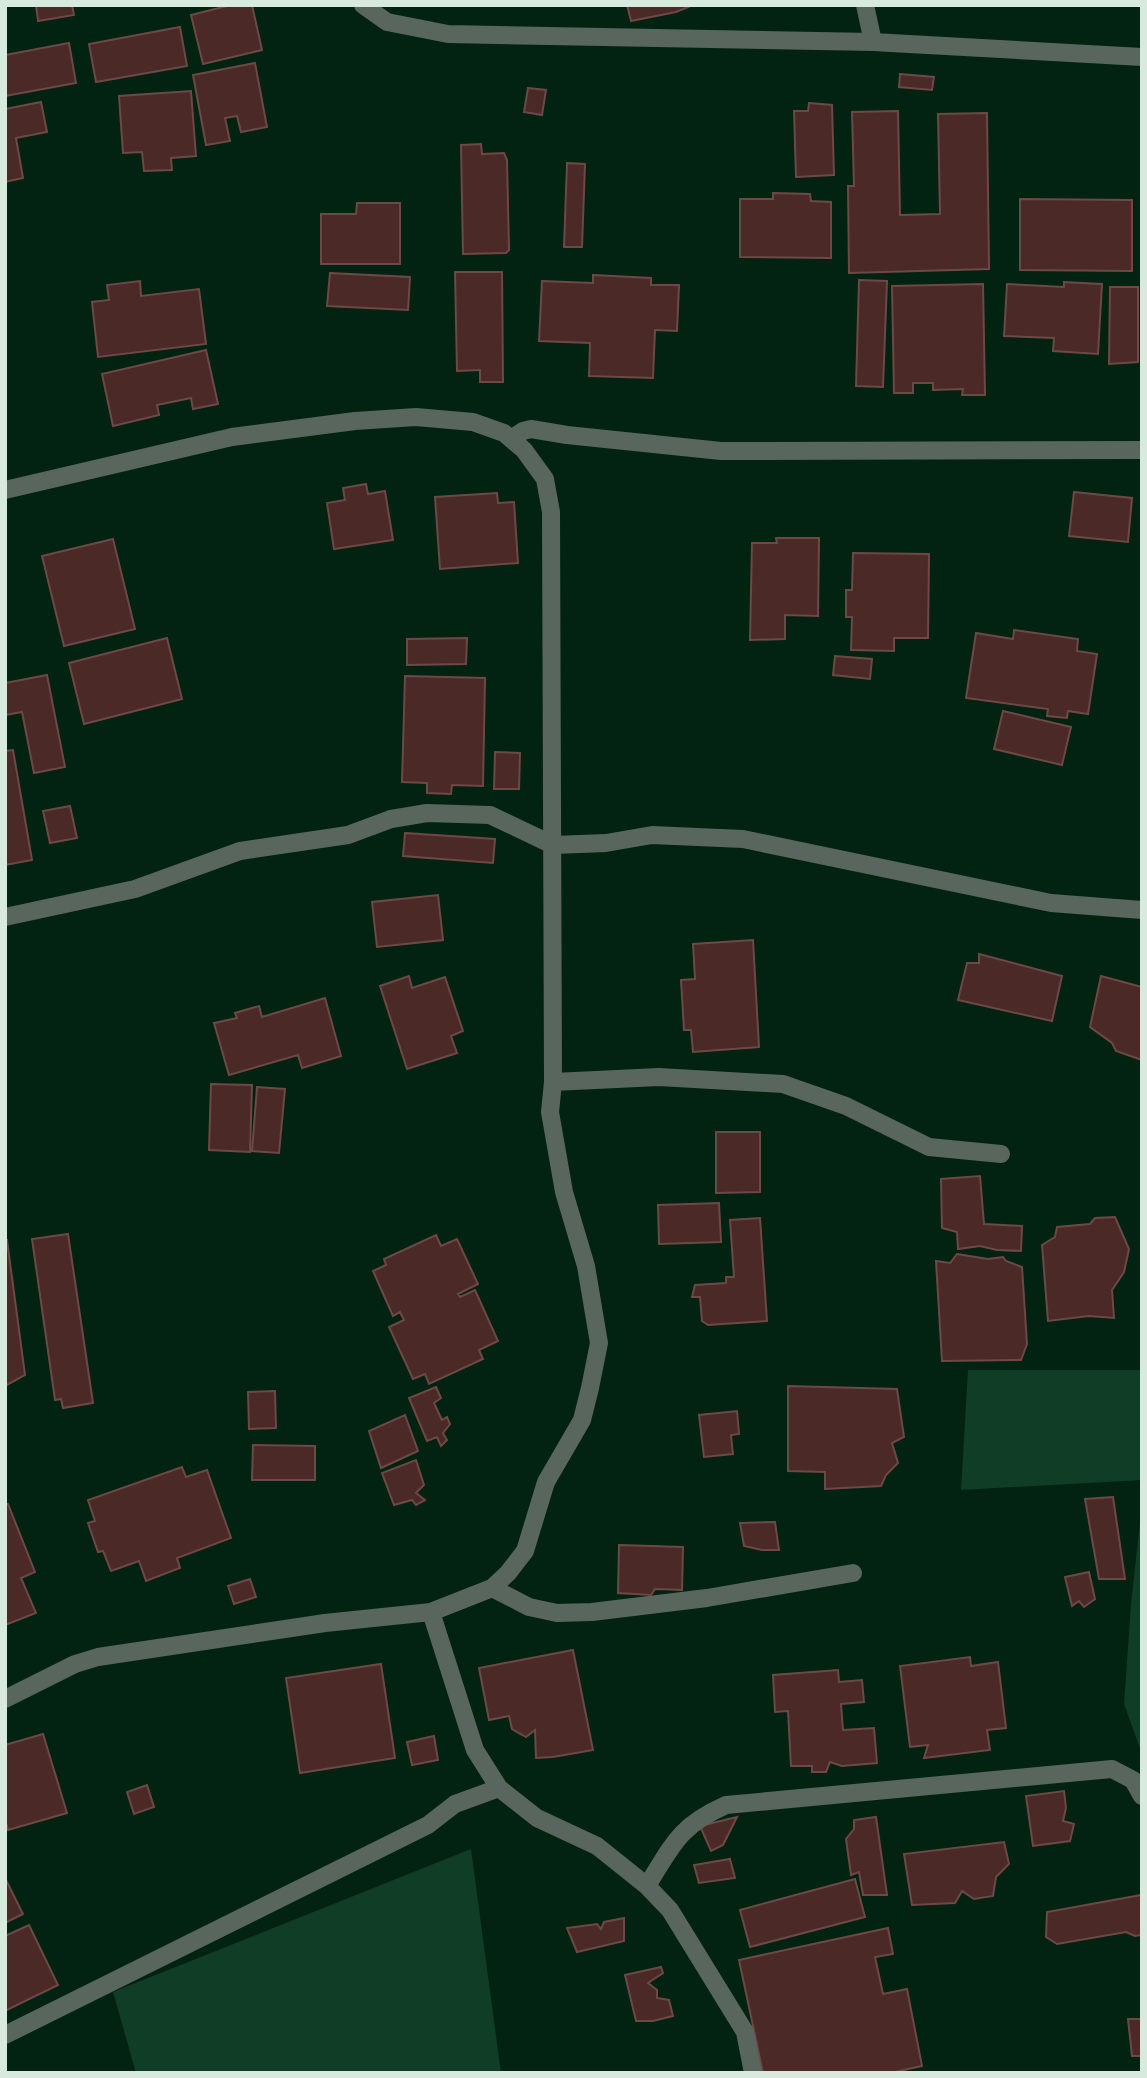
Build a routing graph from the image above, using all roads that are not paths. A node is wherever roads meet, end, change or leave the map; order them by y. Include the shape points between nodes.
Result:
1 (363, 5) edge
2 (865, 5) edge
3 (873, 42) junction
4 (1142, 57) edge
5 (511, 439) junction
6 (1142, 450) edge
7 (5, 489) edge
8 (553, 845) junction
9 (1142, 910) edge
10 (5, 916) edge
11 (553, 1082) junction
12 (1002, 1154) dead end
13 (853, 1573) dead end
14 (492, 1588) junction
15 (431, 1612) junction
16 (5, 1699) edge
17 (499, 1788) junction
18 (1142, 1796) edge
19 (648, 1886) junction
20 (5, 2035) edge
21 (753, 2073) edge

1 - 3 street via 387,22 448,34
2 - 3 street
3 - 4 street
5 - 6 street via 531,429 721,451
5 - 7 street via 473,422 416,418 355,421 232,437
5 - 8 street via 545,479 551,512
8 - 9 street via 652,835 743,839 1051,903
8 - 10 street via 490,815 427,813 391,819 348,835 240,852 135,889
8 - 11 street
11 - 12 street via 659,1077 783,1084 846,1107 929,1147
11 - 14 street via 550,1112 564,1192 586,1265 599,1343 582,1420 546,1482 525,1551
13 - 14 street via 592,1612 557,1613 529,1607
14 - 15 street
15 - 16 street via 98,1657
15 - 17 street via 475,1750
17 - 19 street via 537,1818 597,1846
17 - 20 street via 455,1804 428,1825
18 - 19 street via 1133,1780 1112,1769 726,1805 690,1825
19 - 21 street via 670,1910 745,2032

